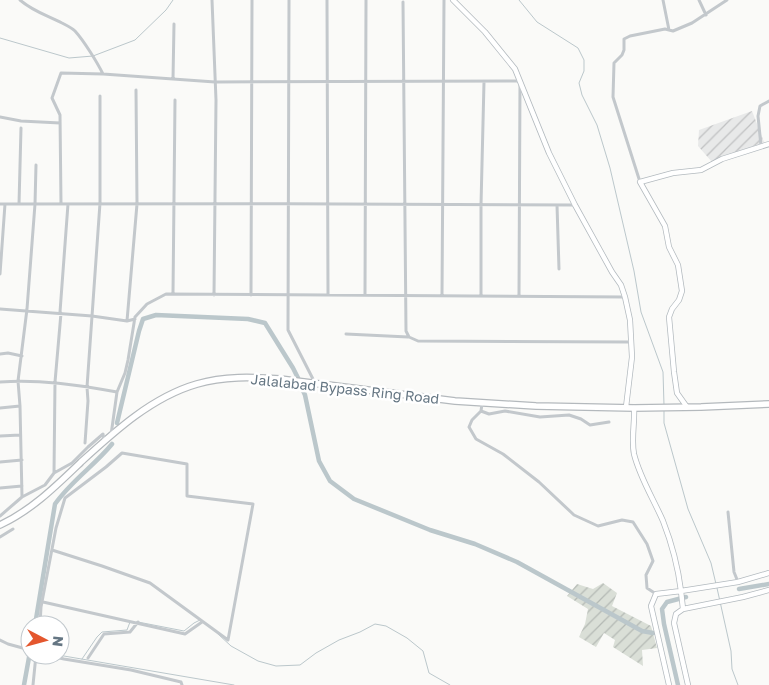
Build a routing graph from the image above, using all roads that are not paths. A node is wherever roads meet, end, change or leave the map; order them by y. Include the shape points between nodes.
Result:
1 (20, 0) edge
2 (212, 0) edge
3 (252, 0) edge
4 (289, 0) edge
5 (327, 0) edge
6 (366, 0) edge
7 (444, 0) edge
8 (453, 0) edge
9 (663, 0) edge
10 (699, 0) edge
11 (727, 0) edge
12 (403, 2) dead end
13 (706, 15) junction
14 (174, 24) dead end
15 (669, 30) junction
16 (103, 74) junction
17 (173, 79) junction
18 (215, 82) junction
19 (252, 82) junction
20 (289, 82) junction
21 (327, 82) junction
22 (366, 82) junction
23 (404, 82) junction
24 (443, 82) junction
25 (484, 82) junction
26 (520, 82) junction
27 (136, 90) dead end
28 (100, 96) dead end
29 (175, 100) dead end
30 (769, 100) edge
31 (0, 117) edge
32 (60, 122) junction
33 (21, 128) dead end
34 (769, 144) edge
35 (761, 146) junction
36 (36, 165) dead end
37 (640, 182) junction
38 (100, 203) junction
39 (0, 204) edge
40 (5, 204) junction
41 (19, 204) junction
42 (35, 204) junction
43 (61, 204) junction
44 (68, 204) junction
45 (137, 204) junction
46 (174, 204) junction
47 (215, 204) junction
48 (252, 204) junction
49 (288, 204) junction
50 (328, 204) junction
51 (365, 204) junction
52 (405, 205) junction
53 (442, 205) junction
54 (481, 205) junction
55 (519, 205) junction
56 (557, 205) junction
57 (575, 205) junction
58 (559, 269) dead end
59 (0, 274) edge
60 (173, 294) junction
61 (214, 295) junction
62 (251, 295) junction
63 (288, 295) junction
64 (328, 295) junction
65 (365, 296) junction
66 (406, 296) junction
67 (442, 296) junction
68 (481, 296) junction
69 (519, 296) junction
70 (625, 297) junction
71 (0, 309) edge
72 (27, 310) junction
73 (62, 313) junction
74 (92, 316) junction
75 (135, 320) junction
76 (127, 321) junction
77 (346, 334) dead end
78 (409, 337) junction
79 (631, 342) junction
80 (0, 354) edge
81 (22, 356) junction
82 (18, 381) junction
83 (0, 382) edge
84 (55, 382) junction
85 (315, 384) junction
86 (87, 387) junction
87 (117, 392) junction
88 (482, 403) junction
89 (769, 404) edge
90 (20, 406) junction
91 (626, 407) junction
92 (687, 407) junction
93 (0, 408) edge
94 (634, 408) junction
95 (481, 411) junction
96 (609, 422) dead end
97 (20, 435) junction
98 (0, 436) edge
99 (111, 436) junction
100 (104, 440) junction
101 (85, 443) dead end
102 (22, 460) junction
103 (0, 462) edge
104 (54, 473) junction
105 (22, 486) junction
106 (0, 488) edge
107 (22, 497) junction
108 (728, 512) dead end
109 (0, 516) edge
110 (0, 525) edge
111 (12, 529) dead end
112 (0, 537) edge
113 (52, 550) junction
114 (769, 573) edge
115 (735, 582) junction
116 (769, 590) edge
117 (682, 593) junction
118 (656, 594) junction
119 (42, 602) junction
120 (683, 608) junction
121 (41, 615) edge
122 (138, 622) junction
123 (202, 622) junction
124 (0, 640) edge
125 (20, 647) edge
126 (88, 658) dead end
127 (70, 660) edge
128 (35, 665) edge
129 (33, 685) edge
130 (182, 685) edge
131 (669, 685) edge
132 (688, 685) edge

1 - 16 street via 74,30
2 - 18 street
3 - 19 street
4 - 20 street
5 - 21 street
6 - 22 street
7 - 24 street
8 - 26 street via 506,57
9 - 15 street
10 - 13 street
11 - 13 street
12 - 23 street
13 - 15 street
14 - 17 street
15 - 37 street via 624,39 622,55 614,63 613,97
16 - 17 street
16 - 32 street via 61,73 52,98
17 - 18 street
18 - 19 street
18 - 47 street
19 - 20 street
19 - 48 street
20 - 21 street
20 - 49 street
21 - 22 street
21 - 50 street
22 - 23 street
22 - 51 street
23 - 24 street
23 - 52 street
24 - 25 street
24 - 53 street
25 - 26 street
25 - 54 street
26 - 55 street
26 - 57 street via 549,153
27 - 45 street
28 - 38 street
29 - 46 street
30 - 35 street via 760,106 758,116
31 - 32 street
32 - 43 street
33 - 41 street
34 - 35 street
35 - 37 street via 701,170 673,172
36 - 42 street
37 - 92 street via 665,226 669,247 678,265 682,291 669,317 677,393
38 - 44 street
38 - 45 street
38 - 74 street
39 - 40 street
40 - 41 street
40 - 59 street
41 - 42 street
42 - 43 street
42 - 72 street
43 - 44 street
44 - 73 street
45 - 46 street
45 - 76 street
46 - 47 street
46 - 60 street
47 - 48 street
47 - 61 street
48 - 49 street
48 - 62 street
49 - 50 street
49 - 63 street
50 - 51 street
50 - 64 street
51 - 52 street
51 - 65 street
52 - 53 street
52 - 66 street
53 - 54 street
53 - 67 street
54 - 55 street
54 - 68 street
55 - 56 street
55 - 69 street
56 - 57 street
56 - 58 street
57 - 70 street
60 - 61 street
60 - 75 street via 166,294 147,304
61 - 62 street
62 - 63 street
63 - 64 street
63 - 85 street via 288,330
64 - 65 street
65 - 66 street
66 - 67 street
66 - 78 street via 406,331
67 - 68 street
68 - 69 street
69 - 70 street
70 - 79 street
71 - 72 street
72 - 73 street
72 - 81 street
73 - 74 street
73 - 84 street
74 - 76 street
74 - 86 street
75 - 76 street
75 - 87 street via 125,373
77 - 78 street
78 - 79 street via 418,341
79 - 91 street
80 - 81 street
81 - 82 street
82 - 83 street
82 - 84 street
82 - 90 street
84 - 86 street
84 - 104 street
85 - 88 highway, Jalalabad Bypass Ring Road
85 - 99 highway, Jalalabad Bypass Ring Road via 255,377 199,384 164,397
86 - 87 street
86 - 101 street
87 - 99 street
88 - 91 highway, Jalalabad Bypass Ring Road
88 - 95 street
89 - 92 highway, Jalalabad Bypass Ring Road
90 - 93 street
90 - 97 street
91 - 94 highway, Jalalabad Bypass Ring Road
92 - 94 highway, Jalalabad Bypass Ring Road
94 - 117 street via 634,452 675,555
95 - 96 street via 540,417 569,415 590,425
95 - 118 street via 469,427 476,439 503,454 574,515 598,526 622,520 634,522 653,562 646,575 647,588
97 - 98 street
97 - 102 street
99 - 100 highway, Jalalabad Bypass Ring Road
100 - 104 street via 103,434 72,463
100 - 110 highway, Jalalabad Bypass Ring Road via 46,496
102 - 103 street
102 - 105 street
104 - 107 street via 45,485
105 - 106 street
105 - 107 street
107 - 109 street
108 - 115 street
111 - 112 street
113 - 119 street
113 - 123 street via 150,583
113 - 123 street via 64,498 122,453 187,464 187,496 253,504 228,640
114 - 115 street
115 - 117 street
116 - 120 street
117 - 118 street
117 - 120 street
118 - 131 street via 651,606
119 - 121 street
119 - 122 street
120 - 132 street via 676,614 674,623
122 - 123 street via 186,634
122 - 126 street via 130,632 104,634
124 - 125 street
127 - 130 street via 131,670
128 - 129 street

